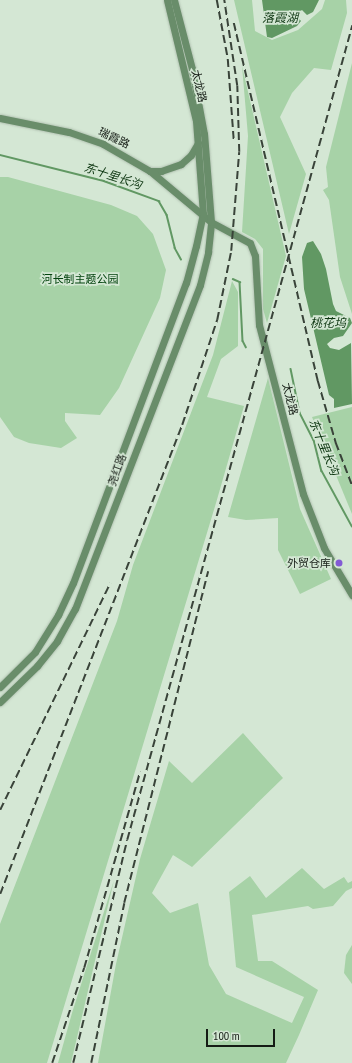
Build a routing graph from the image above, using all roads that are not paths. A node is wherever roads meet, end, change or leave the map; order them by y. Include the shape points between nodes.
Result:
1 (167, 0) edge
2 (174, 0) edge
3 (0, 118) edge
4 (198, 143) junction
5 (150, 171) junction
6 (202, 214) junction
7 (211, 222) junction
8 (352, 595) edge
9 (0, 687) edge
10 (0, 702) edge

1 - 4 main road, 太龙路 via 187,77
2 - 7 main road, 太龙路 via 199,102
3 - 5 main road, 瑞霞路 via 81,136 126,156
4 - 5 main road via 181,164 161,171
4 - 6 main road, 太龙路
5 - 6 main road, 瑞霞路
6 - 7 main road, 太龙路
6 - 9 main road, 尧红路 via 186,283 73,583 58,615 35,652
7 - 8 main road, 太龙路 via 246,241 253,248 259,325 303,494 324,548
7 - 10 main road, 尧红路 via 208,252 200,285 75,609 57,641 37,666

